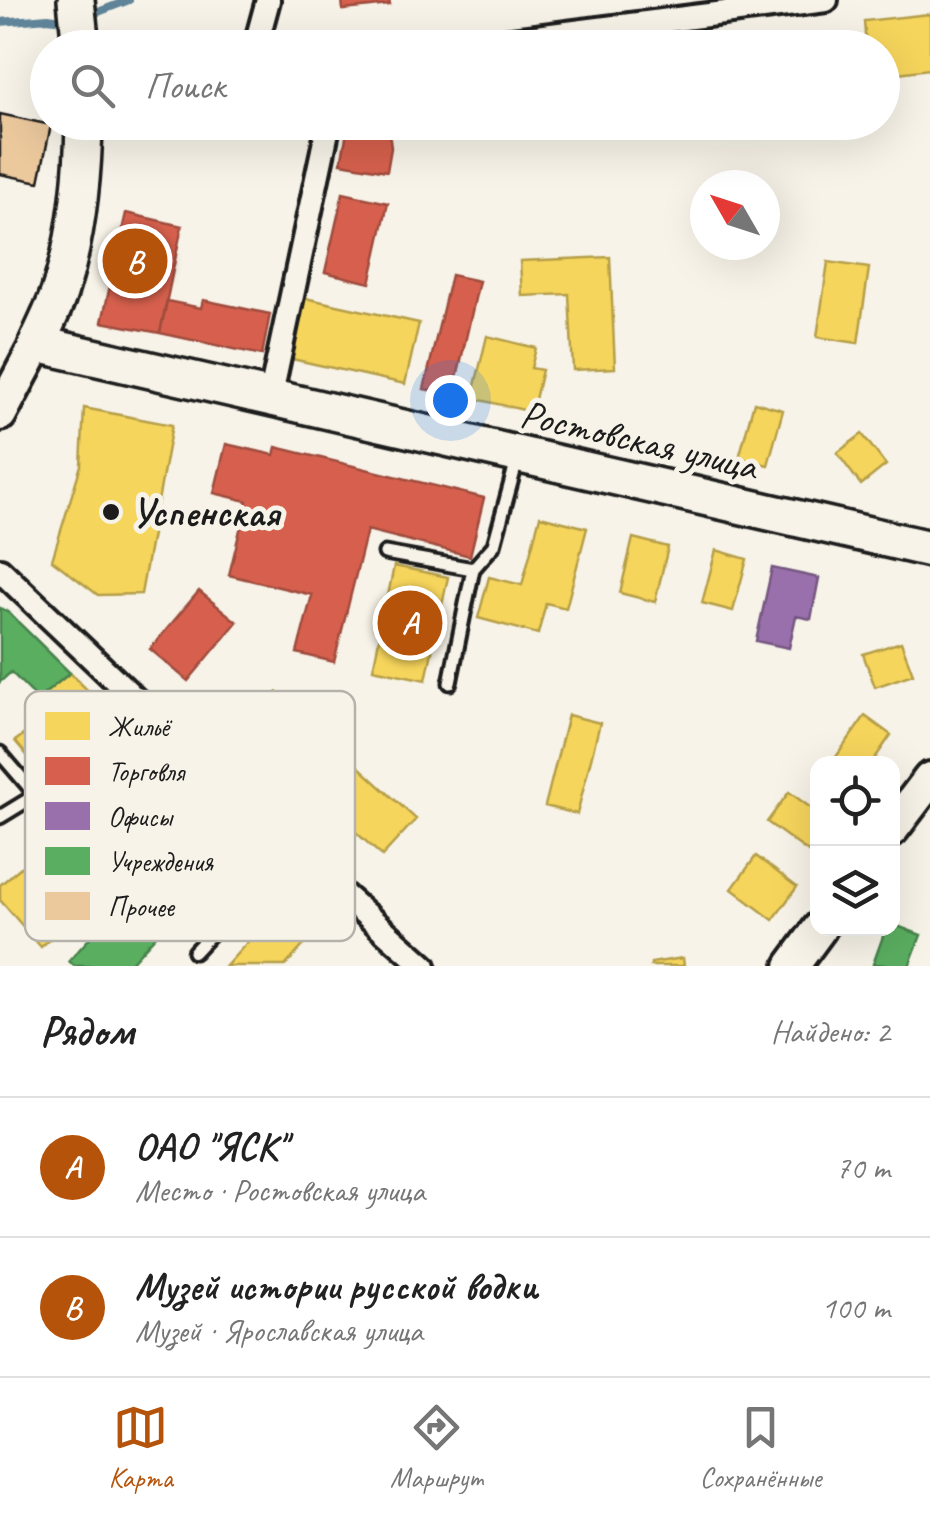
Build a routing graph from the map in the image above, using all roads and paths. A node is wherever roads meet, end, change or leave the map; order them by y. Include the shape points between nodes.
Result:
1 (76, 0) edge
2 (268, 0) edge
3 (826, 0) edge
4 (79, 30) edge
5 (260, 30) edge
6 (590, 30) edge
7 (83, 140) edge
8 (326, 140) edge
9 (37, 344) junction
10 (270, 399) junction
11 (0, 414) edge
12 (518, 456) junction
13 (930, 549) edge
14 (385, 553) dead end
15 (0, 570) edge
16 (473, 570) junction
17 (450, 683) dead end
18 (125, 691) edge
19 (0, 752) edge
20 (930, 778) edge
21 (25, 782) edge
22 (25, 802) edge
23 (0, 817) edge
24 (900, 819) edge
25 (355, 905) edge
26 (814, 936) edge
27 (204, 941) edge
28 (194, 952) dead end
29 (424, 966) edge
30 (792, 966) edge

1 - 4 main road
2 - 5 street
3 - 6 street
7 - 9 main road via 74,238
8 - 10 street
9 - 10 main road, Ростовская улица
9 - 11 main road
10 - 12 main road, Ростовская улица
12 - 13 main road, Ростовская улица
12 - 16 lane via 494,544
14 - 16 lane
15 - 18 street
16 - 17 lane
19 - 21 lane
20 - 24 main road
22 - 23 lane
25 - 29 street
26 - 30 main road
27 - 28 lane

